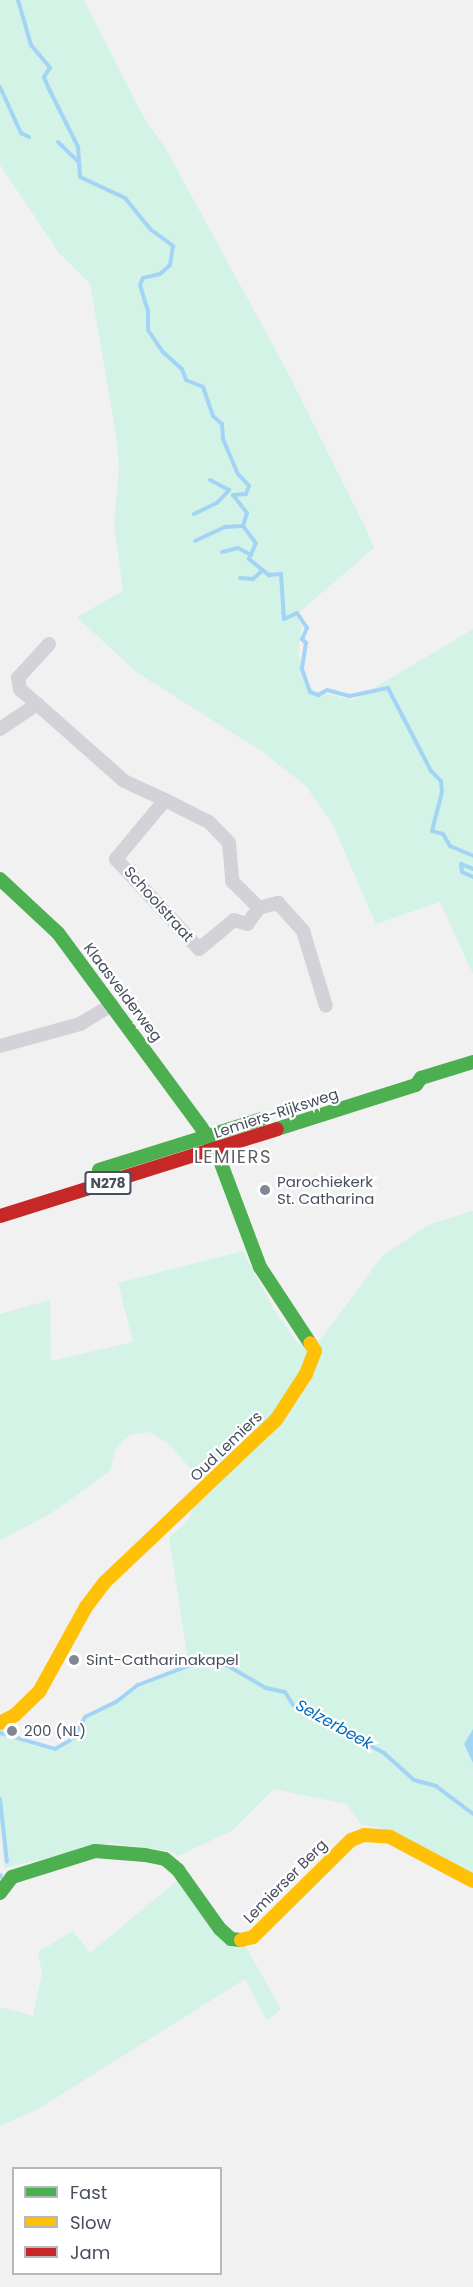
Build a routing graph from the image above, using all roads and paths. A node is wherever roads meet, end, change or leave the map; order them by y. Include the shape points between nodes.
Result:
1 (49, 644) dead end
2 (37, 704) junction
3 (0, 729) edge
4 (165, 800) junction
5 (0, 879) edge
6 (259, 908) junction
7 (112, 1005) junction
8 (326, 1006) dead end
9 (0, 1046) edge
10 (473, 1062) edge
11 (421, 1078) junction
12 (205, 1137) junction
13 (216, 1150) junction
14 (0, 1202) edge
15 (0, 1216) edge
16 (0, 1723) edge
17 (473, 1881) edge
18 (0, 1893) edge

1 - 2 street via 18,678 20,689
2 - 3 street
2 - 4 street via 124,781
4 - 6 street via 208,822 229,843 232,881
4 - 6 street, Schoolstraat via 116,859 199,949 234,920 248,924
5 - 7 street, Klaasvelderweg via 45,918
6 - 8 street via 278,903 303,931
7 - 9 street via 80,1024
7 - 12 street, Klaasvelderweg
10 - 11 street, Lemiers-Rijksweg / N278
11 - 12 street, Lemiers-Rijksweg / N278 via 415,1075 372,1084
11 - 13 street, Lemiers-Rijksweg / N278 via 409,1088
12 - 13 street, Klaasvelderweg
12 - 14 street, Lemiers-Rijksweg / N278
13 - 15 street, Lemiers-Rijksweg / N278
13 - 16 street, Oud Lemiers via 252,1251 272,1288 313,1345 313,1360 284,1410 261,1437 99,1589 39,1692 15,1715
17 - 18 street, Lemierser Berg via 396,1840 364,1835 351,1840 253,1937 237,1940 220,1929 178,1870 165,1859 94,1851 12,1877

